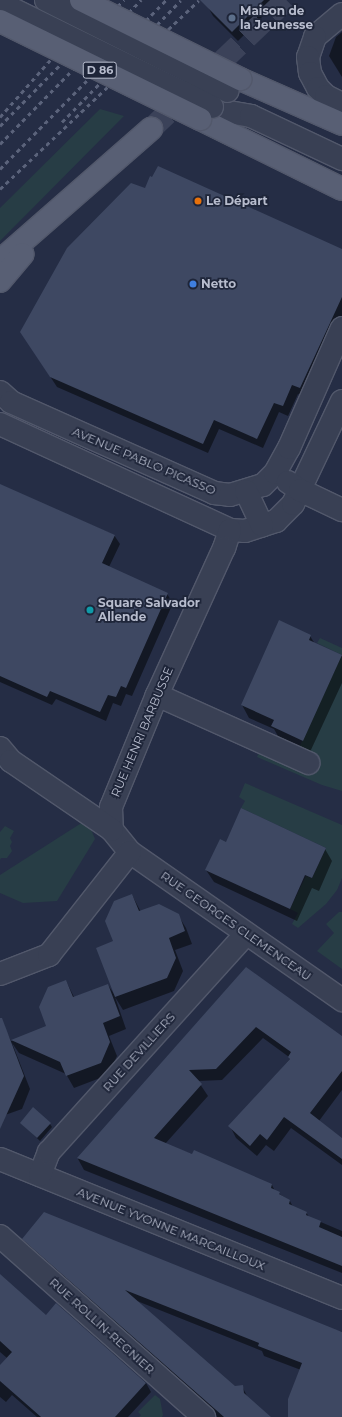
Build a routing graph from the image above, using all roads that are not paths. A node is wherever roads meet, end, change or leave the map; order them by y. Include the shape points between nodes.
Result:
1 (46, 0) edge
2 (81, 0) edge
3 (0, 2) edge
4 (342, 14) edge
5 (0, 21) edge
6 (234, 85) junction
7 (337, 102) edge
8 (206, 113) junction
9 (251, 116) junction
10 (342, 124) edge
11 (151, 129) tunnel mouth
12 (342, 159) edge
13 (341, 188) edge
14 (45, 223) junction
15 (0, 261) edge
16 (0, 281) edge
17 (342, 328) edge
18 (0, 392) edge
19 (342, 401) edge
20 (0, 424) edge
21 (275, 473) junction
22 (300, 490) junction
23 (246, 491) junction
24 (342, 510) edge
25 (262, 526) junction
26 (230, 530) junction
27 (157, 695) junction
28 (0, 748) edge
29 (308, 763) dead end
30 (112, 830) junction
31 (130, 852) junction
32 (246, 934) junction
33 (0, 974) edge
34 (342, 1000) edge
35 (0, 1159) edge
36 (40, 1175) junction
37 (0, 1236) edge
38 (342, 1298) edge
39 (192, 1413) edge

1 - 6 street, D 86, bridge
2 - 6 main road, D 86, bridge
3 - 8 street, D 86, bridge
4 - 7 street via 315,37 308,57 313,81 322,93
5 - 8 main road, D 86, bridge
6 - 9 street, D 86 via 237,98
6 - 10 main road, D 86
8 - 9 street, D 86 via 229,112
8 - 13 main road, D 86
9 - 12 street, D 86
11 - 14 main road
14 - 15 main road
14 - 16 main road
17 - 21 street, AVENUE PABLO PICASSO via 289,448
18 - 23 street, AVENUE PABLO PICASSO via 11,402 214,493 230,495
19 - 22 street, AVENUE PABLO PICASSO
20 - 26 street, AVENUE PABLO PICASSO
21 - 22 street
21 - 23 street, AVENUE PABLO PICASSO via 263,485
22 - 24 street
22 - 25 street, AVENUE PABLO PICASSO via 284,514 276,521
23 - 25 street
25 - 26 street, AVENUE PABLO PICASSO via 245,531
26 - 27 street, RUE HENRI BARBUSSE
27 - 29 street
27 - 30 street, RUE HENRI BARBUSSE via 110,807
28 - 30 street via 12,761
30 - 31 street
31 - 32 street, RUE GEORGES CLEMENCEAU
31 - 33 street via 49,955
32 - 34 street, RUE GEORGES CLEMENCEAU
32 - 36 street, RUE DEVILLIERS via 49,1152
35 - 36 street, AVENUE YVONNE MARCAILLOUX
36 - 38 street, AVENUE YVONNE MARCAILLOUX
37 - 39 street, RUE ROLLIN-REGNIER

